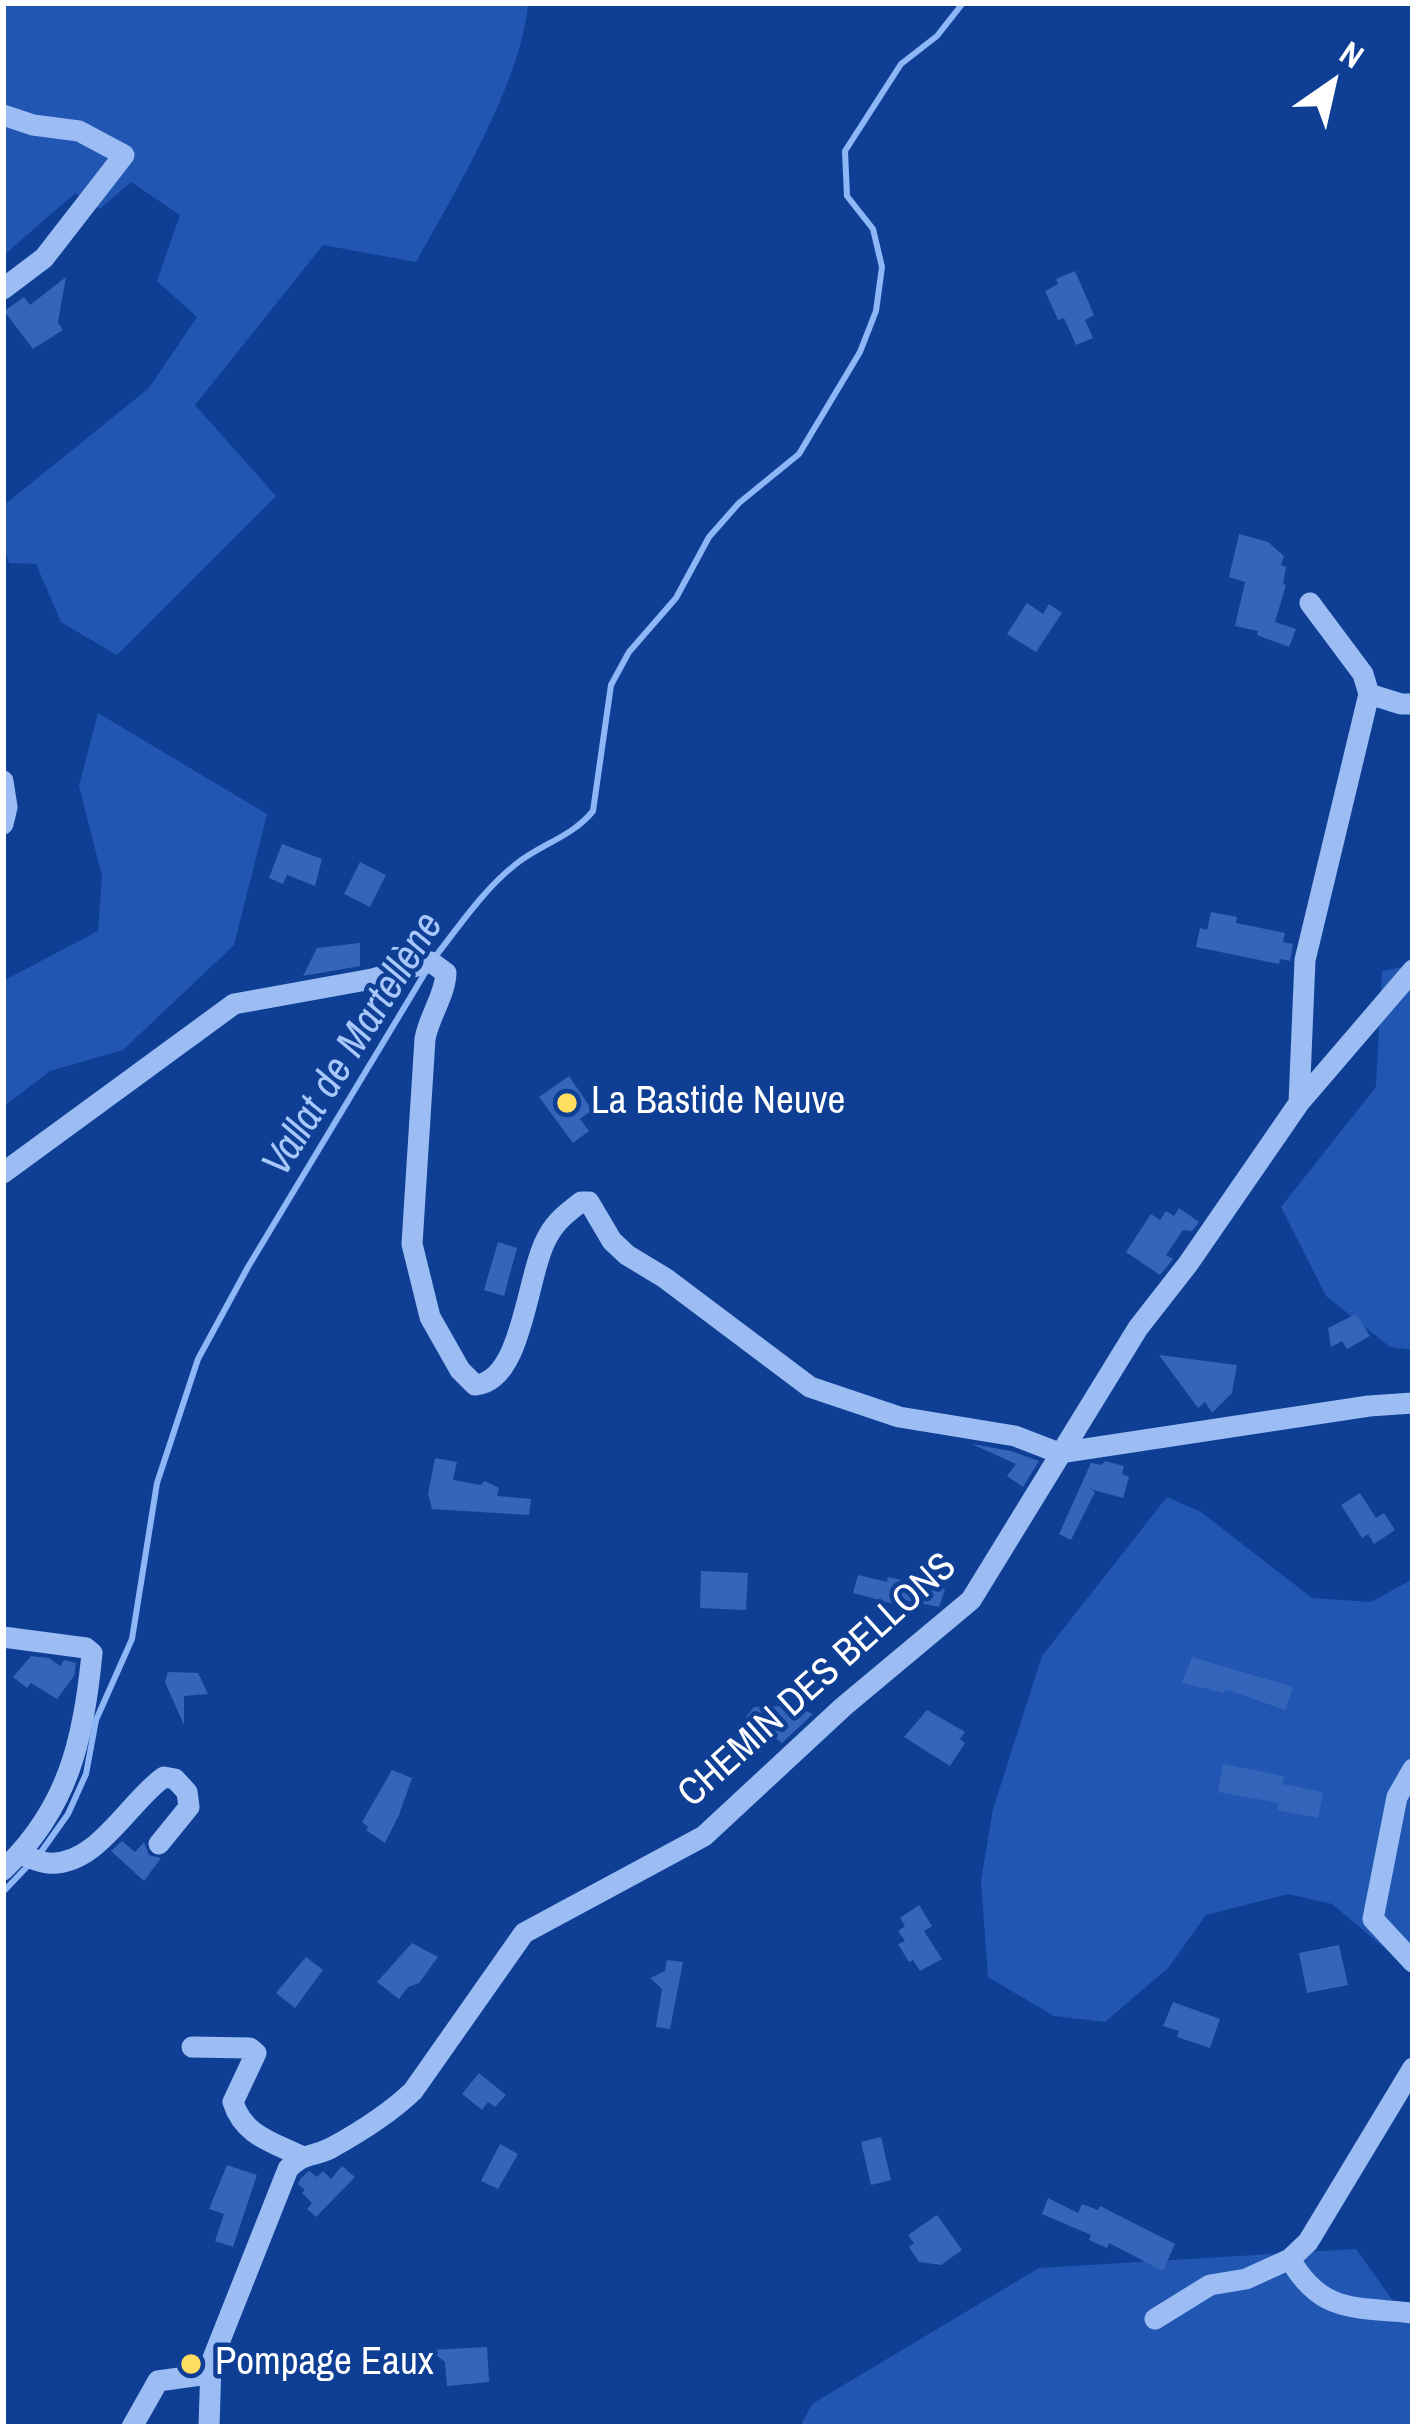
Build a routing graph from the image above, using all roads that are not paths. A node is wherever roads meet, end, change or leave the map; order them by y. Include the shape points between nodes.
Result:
1 (3, 115) edge
2 (3, 290) edge
3 (1310, 603) dead end
4 (1369, 694) junction
5 (1413, 704) edge
6 (3, 782) edge
7 (3, 824) edge
8 (1413, 970) edge
9 (1299, 1103) junction
10 (3, 1173) edge
11 (1413, 1403) edge
12 (1059, 1454) junction
13 (3, 1637) edge
14 (1413, 1769) edge
15 (160, 1844) dead end
16 (23, 1861) edge
17 (1413, 1962) edge
18 (191, 2047) dead end
19 (1413, 2068) edge
20 (301, 2156) junction
21 (1290, 2259) junction
22 (1413, 2313) edge
23 (1154, 2319) dead end
24 (208, 2374) junction
25 (132, 2427) edge
26 (209, 2427) edge

1 - 2 street via 79,131 124,155 44,258
3 - 4 street
4 - 5 street
4 - 9 street via 1305,960
6 - 7 street
8 - 9 street, CHEMIN DES BELLONS
9 - 12 street, CHEMIN DES BELLONS
10 - 12 street via 234,1004 431,962 446,973 424,1039 412,1244 430,1317 467,1379 482,1385 505,1365 547,1238 561,1217 589,1202 627,1255 809,1387
11 - 12 street
12 - 20 street, CHEMIN DES BELLONS via 971,1600 704,1836 524,1934 404,2101 326,2151
13 - 16 street via 92,1653 70,1774
14 - 17 street via 1396,1797 1373,1919
15 - 16 street via 190,1807 176,1779 150,1787 111,1834 82,1852 56,1864
18 - 20 street via 256,2053 233,2102 238,2119
19 - 21 street
20 - 24 street via 288,2170
21 - 22 street via 1322,2297
21 - 23 street via 1210,2285
24 - 25 street via 158,2381
24 - 26 street

